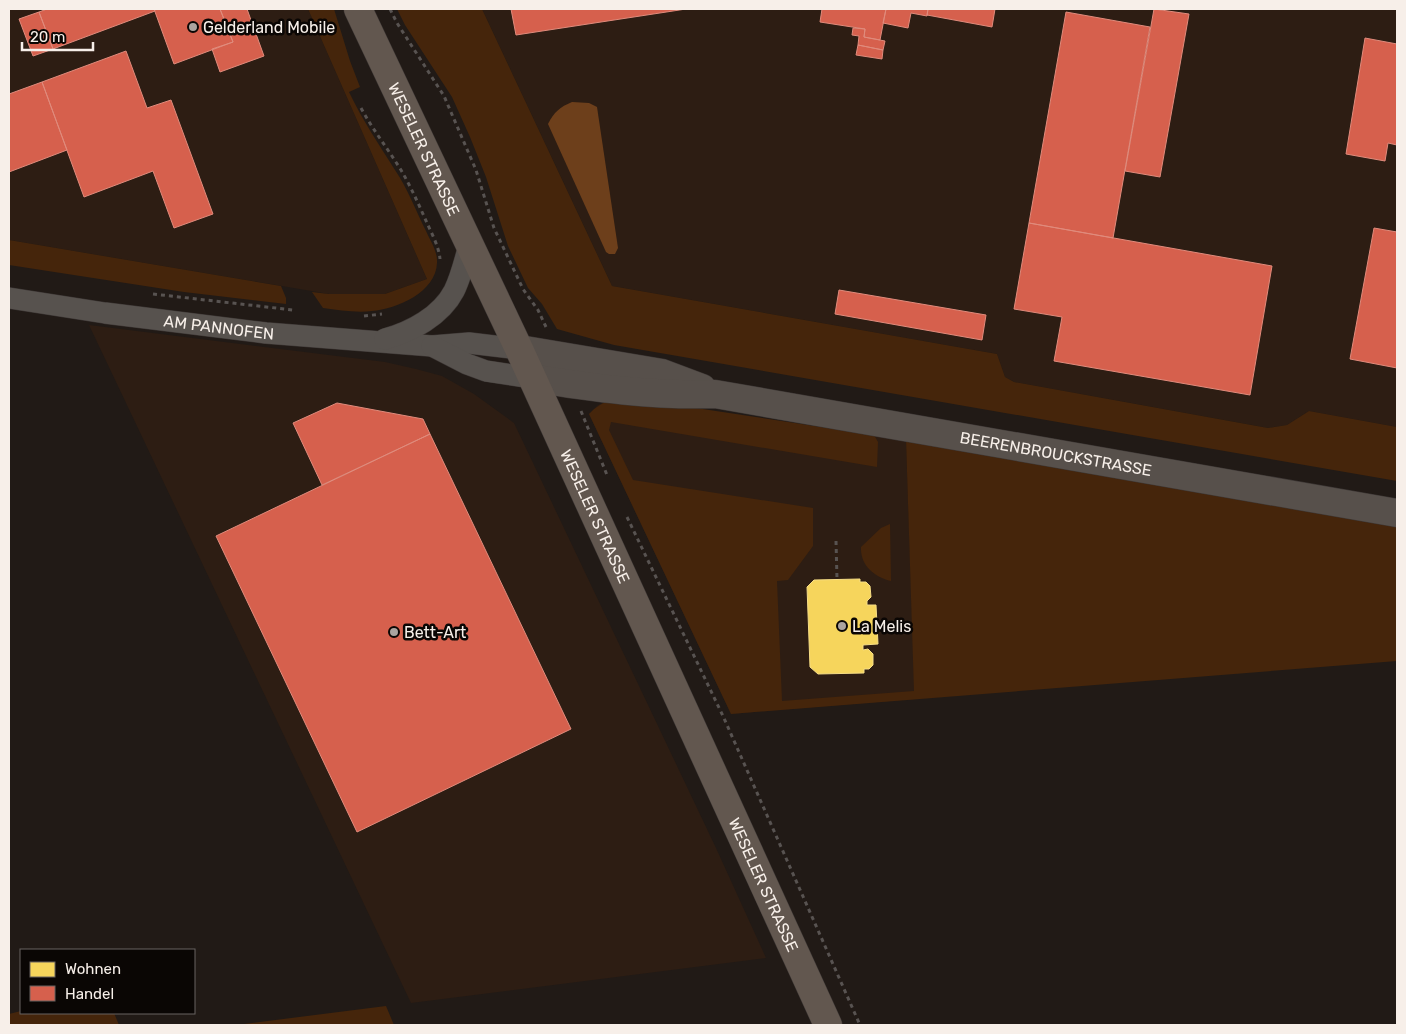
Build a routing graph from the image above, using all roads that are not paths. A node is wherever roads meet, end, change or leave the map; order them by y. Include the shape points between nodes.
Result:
1 (358, 9) edge
2 (469, 246) junction
3 (9, 298) edge
4 (376, 342) junction
5 (432, 346) junction
6 (519, 349) junction
7 (532, 378) junction
8 (715, 394) junction
9 (1397, 513) edge
10 (828, 1025) edge

1 - 2 main road, WESELER STRASSE
2 - 4 street via 454,292 437,313 400,335
2 - 6 main road, WESELER STRASSE
3 - 4 street, AM PANNOFEN via 257,332
4 - 5 street, AM PANNOFEN
5 - 6 street via 469,343
5 - 7 street via 486,371
6 - 7 main road, WESELER STRASSE
6 - 8 main road, BEERENBROUCKSTRASSE via 662,373
7 - 8 main road, BEERENBROUCKSTRASSE via 656,394
7 - 10 main road, WESELER STRASSE
8 - 9 main road, BEERENBROUCKSTRASSE

